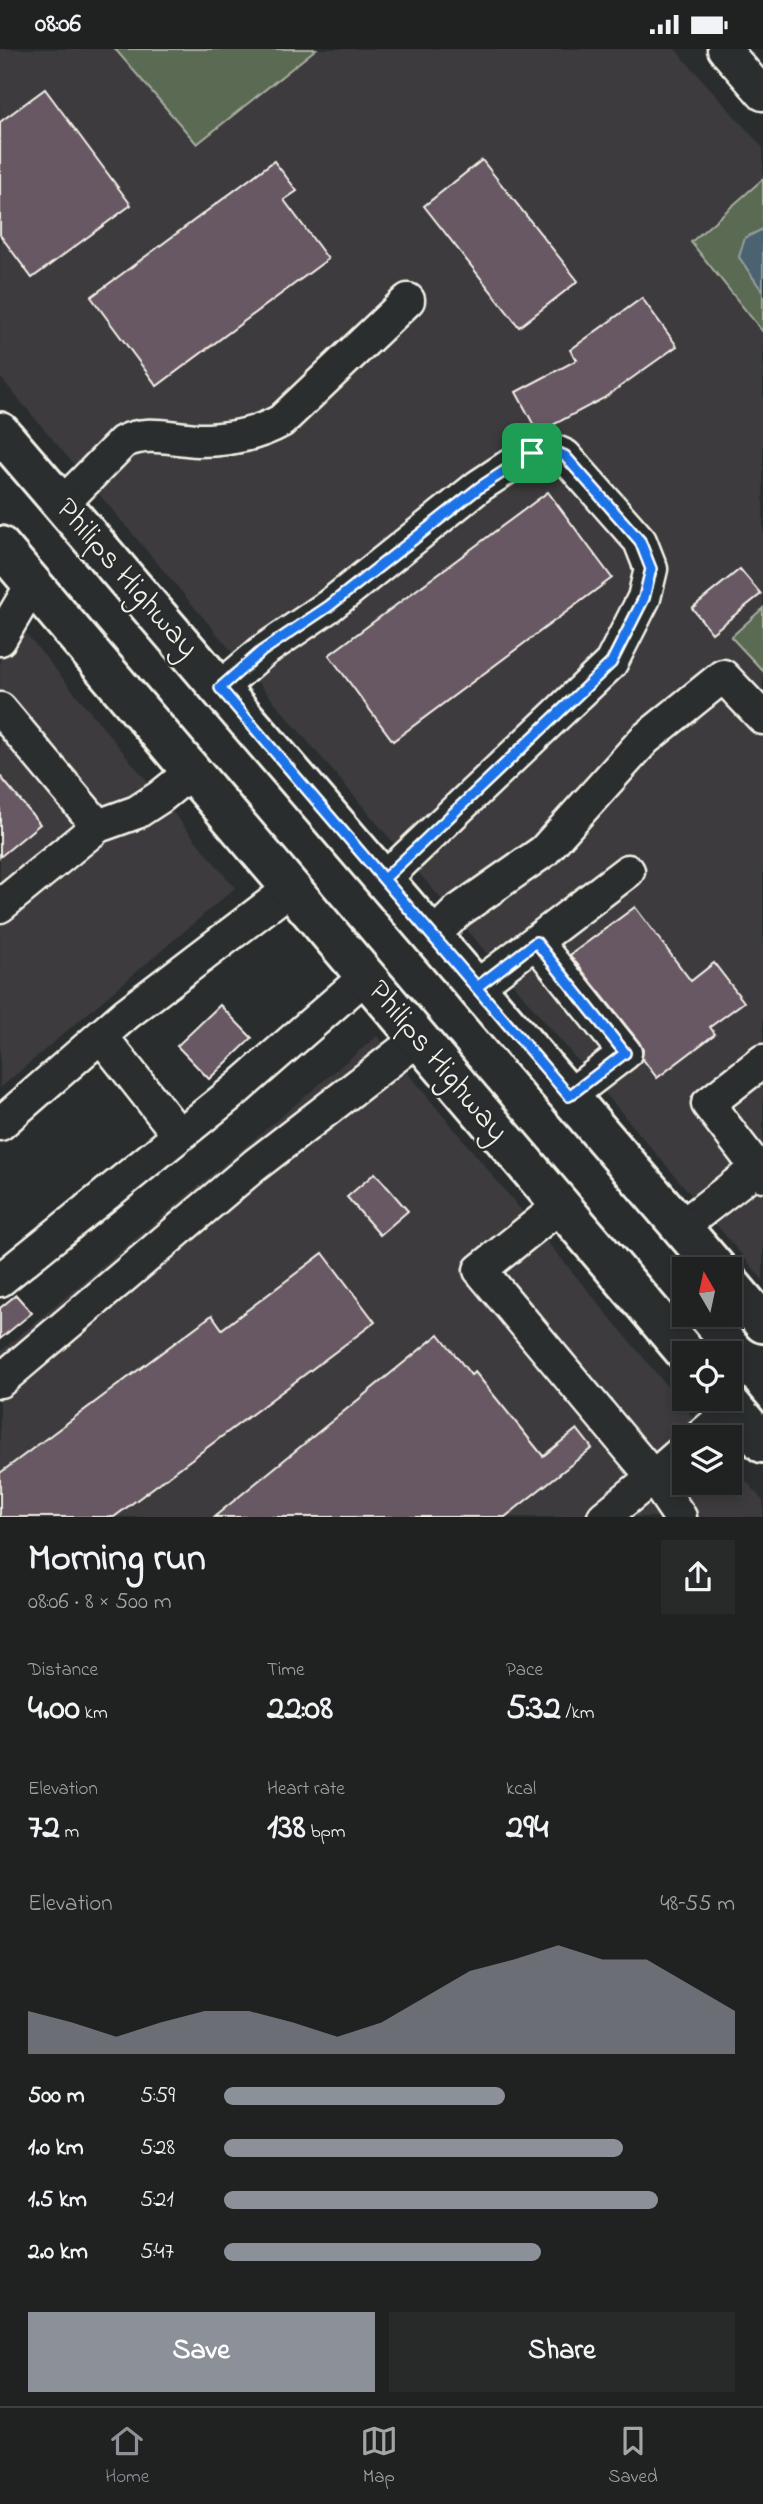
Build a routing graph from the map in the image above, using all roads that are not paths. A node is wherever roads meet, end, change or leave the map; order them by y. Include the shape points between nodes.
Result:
1 (724, 49) edge
2 (763, 94) edge
3 (408, 300) dead end
4 (0, 432) edge
5 (62, 504) junction
6 (0, 546) edge
7 (32, 585) junction
8 (0, 639) edge
9 (220, 688) junction
10 (0, 709) edge
11 (763, 718) edge
12 (191, 772) junction
13 (98, 826) junction
14 (628, 871) dead end
15 (384, 879) junction
16 (290, 889) junction
17 (0, 906) edge
18 (433, 936) junction
19 (536, 942) junction
20 (365, 977) junction
21 (477, 987) junction
22 (101, 1036) junction
23 (418, 1039) junction
24 (763, 1061) edge
25 (569, 1096) junction
26 (0, 1124) edge
27 (178, 1135) junction
28 (758, 1162) edge
29 (560, 1206) junction
30 (681, 1227) junction
31 (707, 1257) edge
32 (5, 1265) edge
33 (742, 1298) edge
34 (763, 1323) edge
35 (676, 1341) edge
36 (0, 1381) edge
37 (722, 1411) edge
38 (736, 1411) edge
39 (710, 1425) edge
40 (763, 1443) edge
41 (672, 1460) edge
42 (653, 1477) junction
43 (604, 1517) edge
44 (680, 1517) edge

1 - 2 street
3 - 5 street via 281,421 228,439 132,437
4 - 5 main road, Philips Highway
5 - 9 main road, Philips Highway
6 - 7 main road, Philips Highway
7 - 8 street
7 - 12 main road, Philips Highway
9 - 15 main road, Philips Highway
9 - 15 street via 262,651 532,453 565,456 635,536 651,569 644,598 611,663
10 - 13 street
11 - 18 street via 723,676 645,739 544,851 458,911
12 - 13 street via 136,812
12 - 16 main road, Philips Highway
13 - 17 street
14 - 19 street
15 - 18 main road, Philips Highway
16 - 20 main road, Philips Highway
16 - 22 street
18 - 21 main road, Philips Highway
19 - 21 street
19 - 25 street via 625,1053
20 - 23 main road, Philips Highway
20 - 27 street
21 - 25 main road, Philips Highway
22 - 26 street
22 - 27 street
23 - 29 main road, Philips Highway
23 - 36 street via 255,1165
24 - 28 street via 708,1104
25 - 30 main road, Philips Highway
27 - 32 street
28 - 30 street
29 - 35 main road, Philips Highway
29 - 42 street via 480,1270
30 - 31 main road, Philips Highway
33 - 34 main road
37 - 39 street
38 - 40 main road
41 - 42 street
42 - 43 street
42 - 44 street

